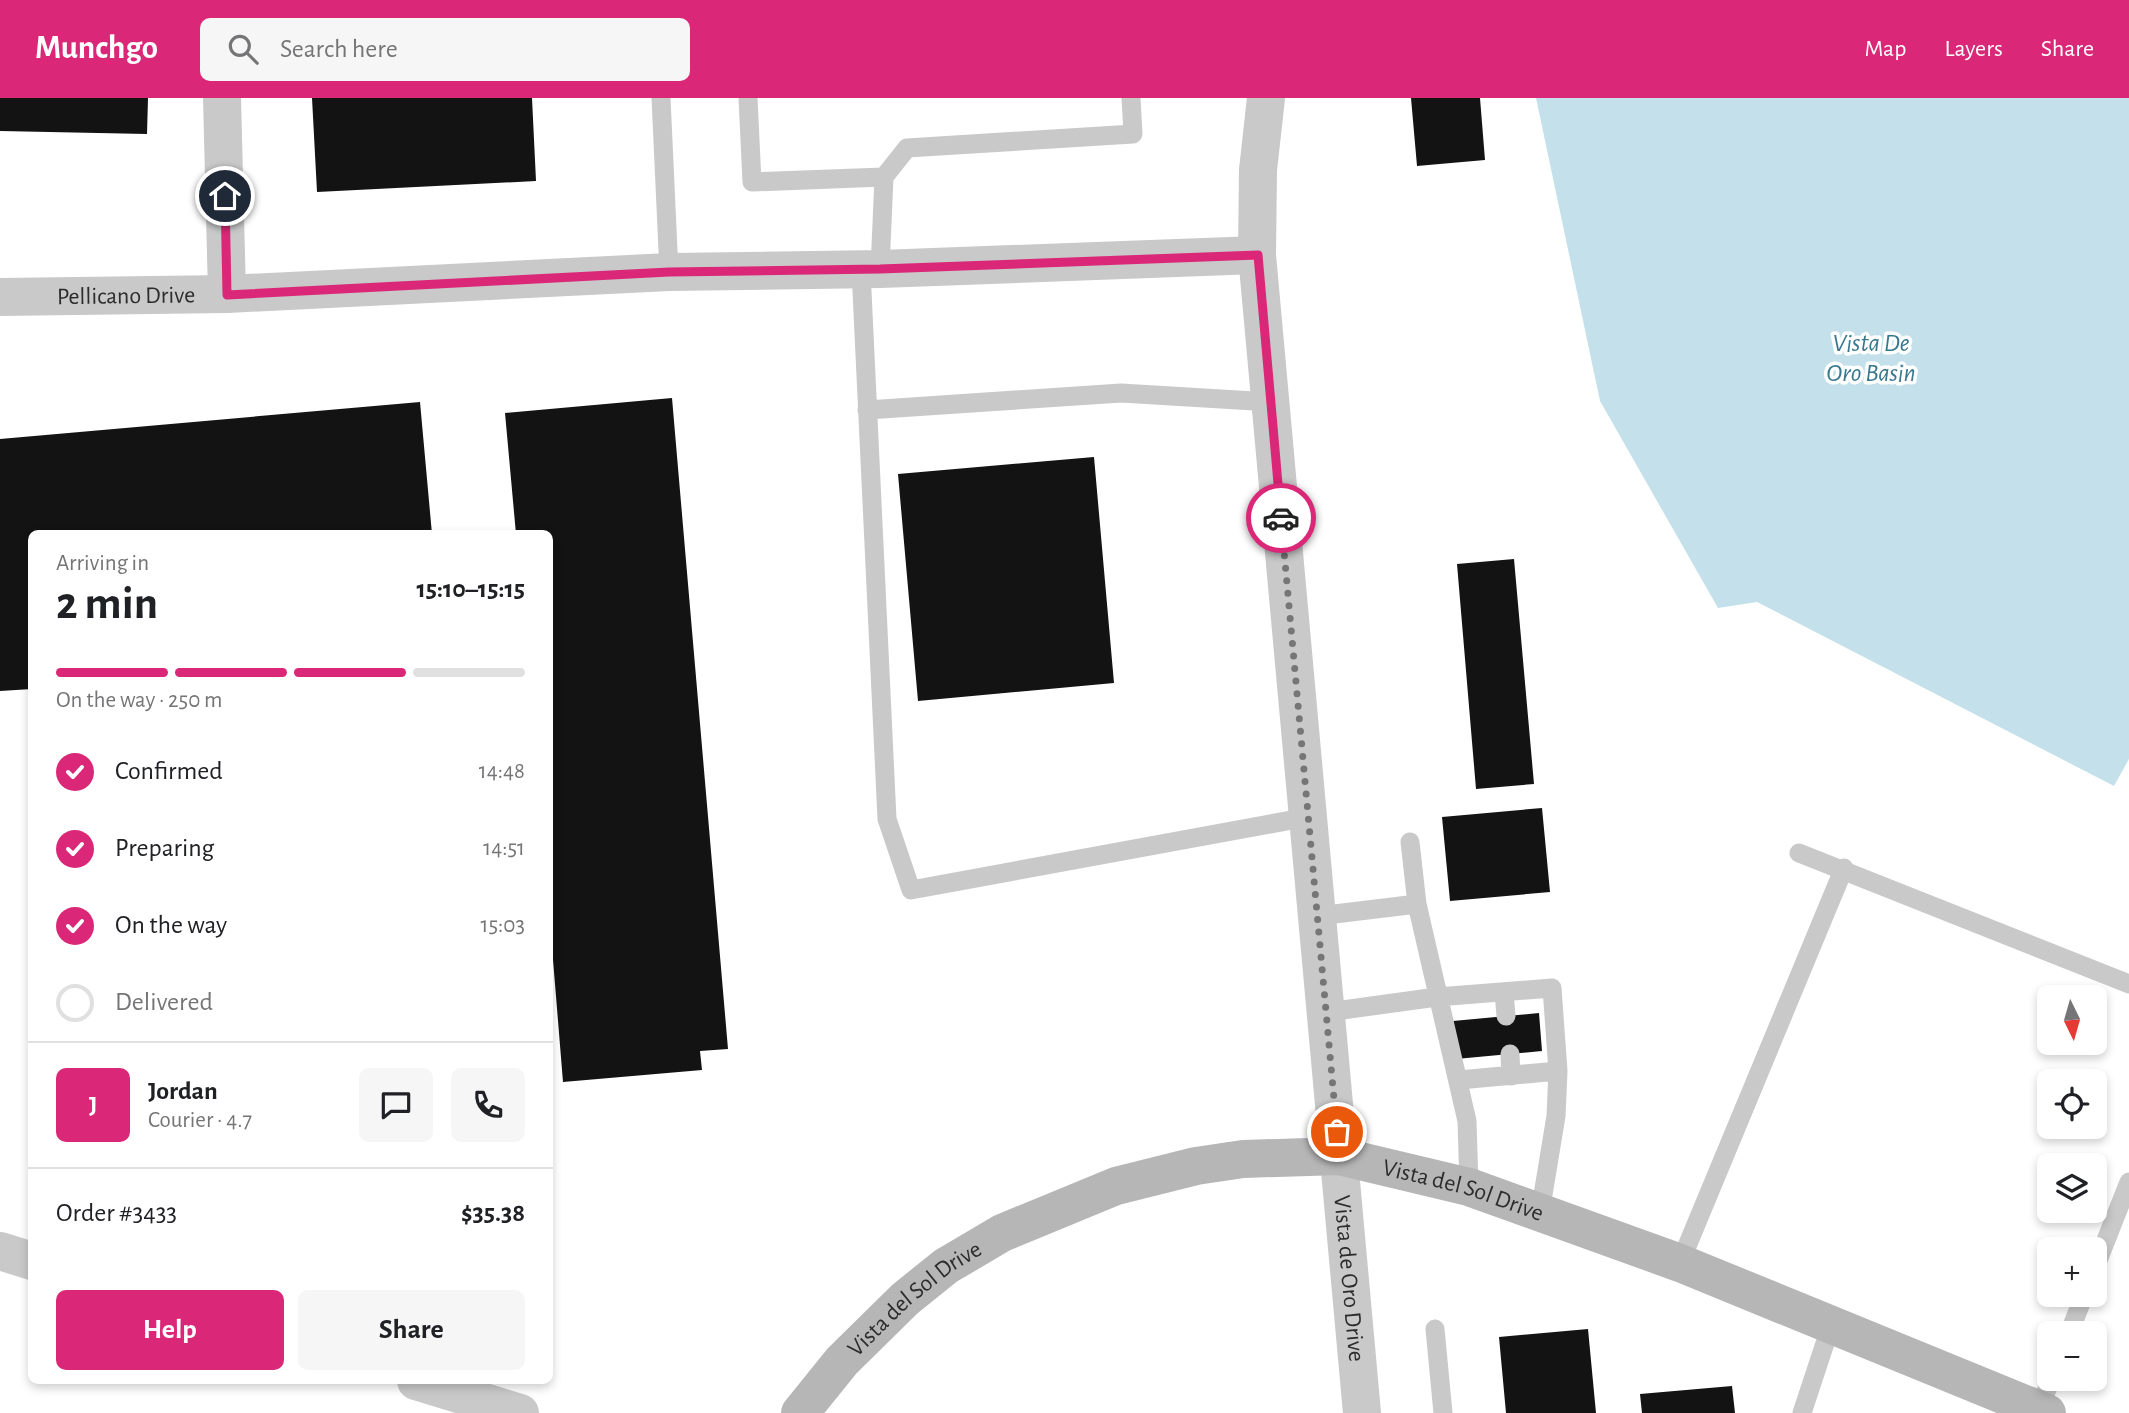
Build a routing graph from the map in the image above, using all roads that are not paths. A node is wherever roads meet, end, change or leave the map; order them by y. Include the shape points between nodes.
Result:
1 (222, 98) edge
2 (661, 98) edge
3 (748, 98) edge
4 (1131, 98) edge
5 (1266, 98) edge
6 (884, 177) junction
7 (1258, 255) junction
8 (871, 270) junction
9 (669, 272) junction
10 (227, 295) junction
11 (0, 297) edge
12 (1271, 402) junction
13 (867, 411) junction
14 (1308, 817) junction
15 (1410, 842) dead end
16 (1799, 853) dead end
17 (1844, 868) junction
18 (1417, 904) junction
19 (1318, 916) junction
20 (2129, 984) edge
21 (1504, 992) junction
22 (1437, 997) junction
23 (1328, 1012) junction
24 (1506, 1016) dead end
25 (1510, 1054) dead end
26 (1558, 1071) junction
27 (1511, 1076) junction
28 (1459, 1080) junction
29 (1339, 1156) junction
30 (2129, 1182) edge
31 (1469, 1187) junction
32 (1540, 1213) junction
33 (2107, 1238) edge
34 (0, 1251) edge
35 (28, 1260) edge
36 (1680, 1263) junction
37 (1831, 1325) junction
38 (1435, 1329) dead end
39 (426, 1384) edge
40 (2046, 1401) edge
41 (520, 1413) edge
42 (800, 1413) edge
43 (1362, 1413) edge
44 (1443, 1413) edge
45 (1802, 1413) edge

1 - 10 street
2 - 9 lane
3 - 6 lane via 752,182
4 - 6 lane via 1133,134 907,148
5 - 7 street, Vista de Oro Drive via 1258,170
6 - 8 lane
7 - 8 street, Pellicano Drive
7 - 12 street, Vista de Oro Drive
8 - 9 street, Pellicano Drive
8 - 13 lane
9 - 10 street, Pellicano Drive
10 - 11 street, Pellicano Drive
12 - 13 lane via 1121,393
12 - 14 street, Vista de Oro Drive
13 - 14 lane via 887,819 911,890
14 - 19 street, Vista de Oro Drive
15 - 18 lane
16 - 17 lane
17 - 20 lane
17 - 36 lane
18 - 19 lane
18 - 22 lane
19 - 23 street, Vista de Oro Drive
21 - 22 lane
21 - 24 lane
21 - 26 lane via 1552,988
22 - 23 lane
22 - 28 lane
23 - 29 street, Vista de Oro Drive
25 - 27 lane
26 - 27 lane
26 - 32 lane via 1556,1116
27 - 28 lane
28 - 31 lane via 1467,1121
29 - 31 main road, Vista del Sol Drive
29 - 42 main road, Vista del Sol Drive via 1243,1159 1196,1166 1116,1186 1002,1233 946,1266 905,1299 842,1361
29 - 43 street, Vista de Oro Drive
30 - 33 lane
31 - 32 main road, Vista del Sol Drive
32 - 36 main road, Vista del Sol Drive
34 - 35 street
36 - 37 main road, Vista del Sol Drive
37 - 40 main road, Vista del Sol Drive
37 - 45 lane
38 - 44 lane
39 - 41 street

